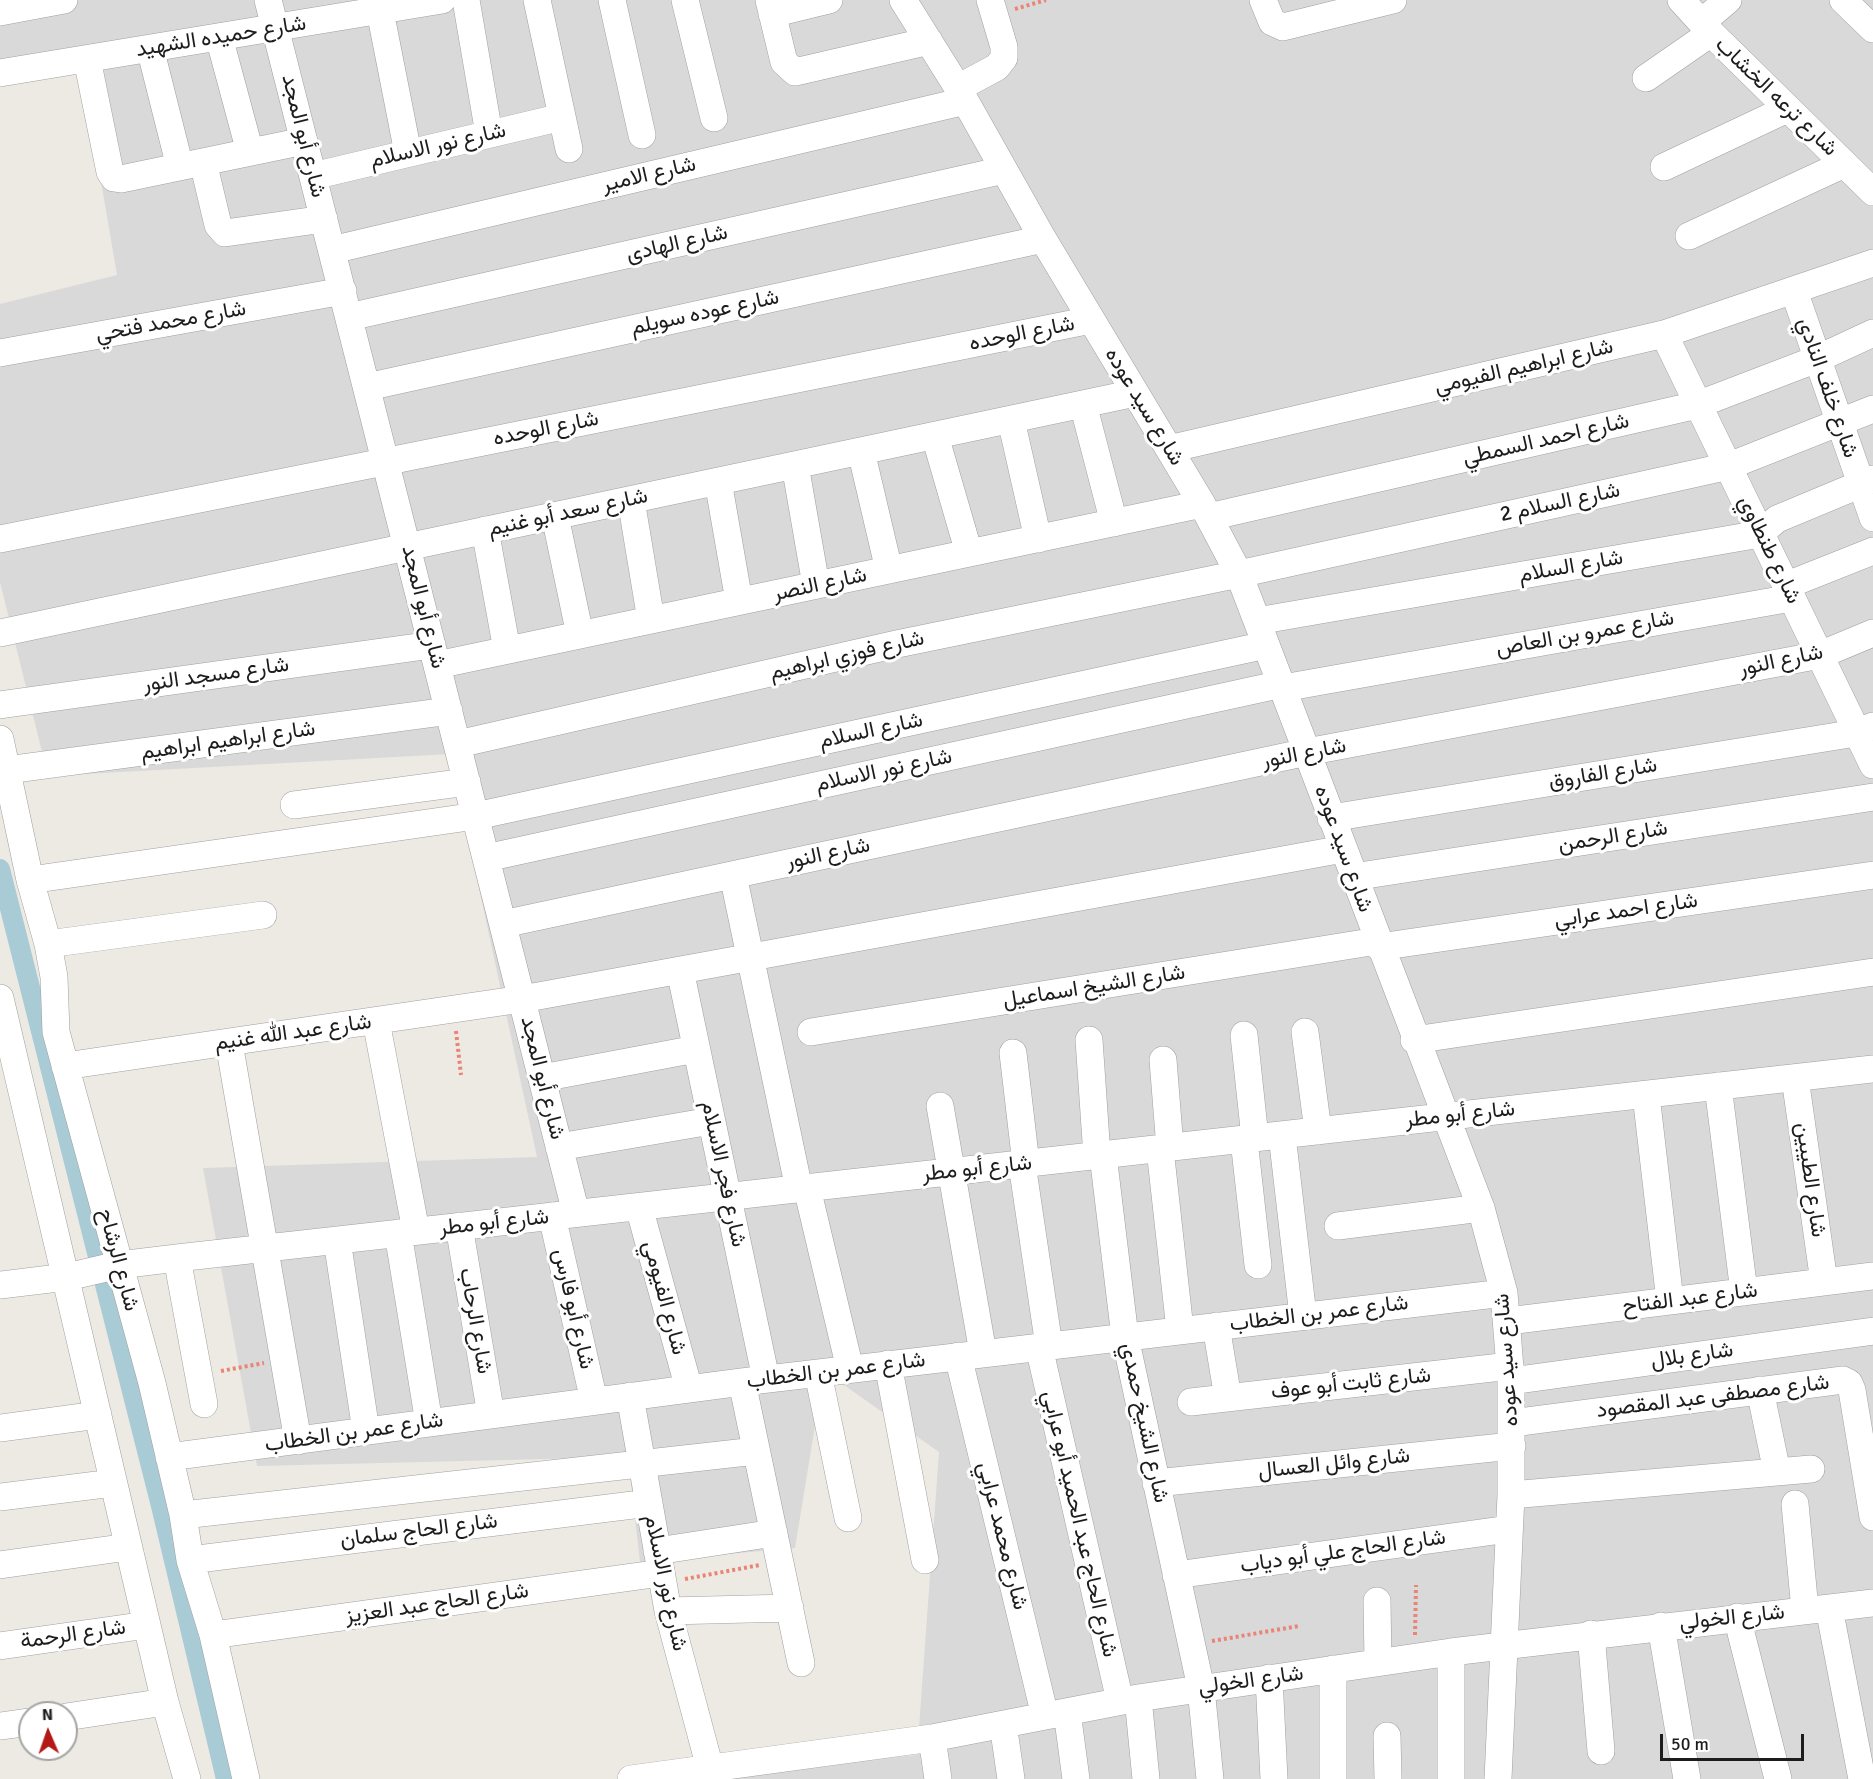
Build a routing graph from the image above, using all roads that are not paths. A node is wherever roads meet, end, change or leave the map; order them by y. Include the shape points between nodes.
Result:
1 (64, 0) edge
2 (268, 0) edge
3 (442, 0) edge
4 (466, 0) edge
5 (537, 0) edge
6 (612, 0) edge
7 (685, 0) edge
8 (829, 0) edge
9 (903, 0) edge
10 (1263, 0) edge
11 (1393, 0) edge
12 (1681, 0) edge
13 (1728, 0) edge
14 (770, 7) edge
15 (992, 7) edge
16 (380, 11) junction
17 (0, 12) edge
18 (275, 28) junction
19 (1706, 28) junction
20 (219, 37) junction
21 (929, 41) junction
22 (150, 48) junction
23 (87, 59) junction
24 (0, 73) edge
25 (1646, 78) dead end
26 (962, 95) junction
27 (1787, 109) junction
28 (562, 117) junction
29 (714, 118) dead end
30 (489, 135) junction
31 (642, 135) dead end
32 (304, 141) junction
33 (569, 149) dead end
34 (250, 152) junction
35 (408, 153) junction
36 (191, 164) junction
37 (1844, 164) junction
38 (1664, 167) dead end
39 (1004, 170) junction
40 (313, 176) junction
41 (1873, 192) edge
42 (324, 219) junction
43 (1689, 236) dead end
44 (1043, 239) junction
45 (332, 250) junction
46 (1873, 263) edge
47 (342, 291) junction
48 (1794, 291) junction
49 (349, 317) junction
50 (1091, 320) junction
51 (1873, 333) edge
52 (1664, 334) junction
53 (0, 353) edge
54 (1817, 359) junction
55 (367, 387) junction
56 (1136, 393) junction
57 (1083, 404) junction
58 (1697, 405) junction
59 (1873, 409) edge
60 (1011, 420) junction
61 (1839, 423) junction
62 (935, 436) junction
63 (1169, 449) junction
64 (861, 451) junction
65 (386, 462) junction
66 (795, 465) junction
67 (1729, 466) junction
68 (718, 481) junction
69 (1867, 482) edge
70 (631, 500) junction
71 (1205, 510) junction
72 (555, 516) junction
73 (1873, 518) edge
74 (1114, 523) junction
75 (485, 530) junction
76 (1760, 534) junction
77 (0, 539) edge
78 (1038, 539) junction
79 (408, 547) junction
80 (1873, 551) edge
81 (969, 553) junction
82 (889, 570) junction
83 (1239, 574) junction
84 (816, 585) junction
85 (1789, 593) junction
86 (739, 602) junction
87 (651, 620) junction
88 (0, 633) edge
89 (1262, 633) junction
90 (1873, 633) edge
91 (580, 635) junction
92 (507, 650) junction
93 (435, 655) junction
94 (1820, 656) junction
95 (1282, 686) junction
96 (0, 705) edge
97 (449, 711) junction
98 (1865, 729) edge
99 (0, 739) edge
100 (458, 744) junction
101 (1307, 752) junction
102 (1873, 765) edge
103 (7, 770) junction
104 (467, 782) junction
105 (1873, 797) edge
106 (294, 805) dead end
107 (476, 816) junction
108 (1331, 818) junction
109 (1343, 849) junction
110 (486, 858) junction
111 (733, 875) junction
112 (1873, 875) edge
113 (1353, 877) junction
114 (30, 880) junction
115 (263, 915) dead end
116 (503, 924) junction
117 (48, 944) junction
118 (1378, 944) junction
119 (750, 957) junction
120 (680, 970) junction
121 (1873, 972) edge
122 (0, 998) edge
123 (522, 999) junction
124 (375, 1021) junction
125 (811, 1032) dead end
126 (1305, 1032) dead end
127 (1244, 1035) dead end
128 (1089, 1040) dead end
129 (1414, 1040) junction
130 (229, 1043) junction
131 (696, 1049) junction
132 (1013, 1053) dead end
133 (1163, 1059) dead end
134 (65, 1066) junction
135 (1873, 1069) edge
136 (542, 1078) junction
137 (1795, 1078) junction
138 (1718, 1086) junction
139 (1646, 1095) junction
140 (940, 1106) dead end
141 (1444, 1117) junction
142 (711, 1121) junction
143 (1318, 1131) junction
144 (1282, 1135) junction
145 (1249, 1139) junction
146 (559, 1147) junction
147 (1165, 1148) junction
148 (1100, 1156) junction
149 (1024, 1164) junction
150 (951, 1172) junction
151 (803, 1188) junction
152 (727, 1196) junction
153 (639, 1207) junction
154 (1480, 1208) junction
155 (564, 1215) junction
156 (1338, 1226) dead end
157 (459, 1227) junction
158 (407, 1232) junction
159 (337, 1240) junction
160 (264, 1248) junction
161 (177, 1258) junction
162 (1258, 1265) dead end
163 (115, 1266) junction
164 (74, 1276) junction
165 (1873, 1276) edge
166 (1824, 1282) junction
167 (0, 1285) edge
168 (1744, 1292) junction
169 (1504, 1293) junction
170 (1670, 1301) junction
171 (1303, 1316) junction
172 (1508, 1322) junction
173 (1216, 1326) junction
174 (1180, 1330) junction
175 (1873, 1331) edge
176 (1125, 1337) junction
177 (1044, 1346) junction
178 (971, 1355) junction
179 (888, 1364) junction
180 (850, 1369) junction
181 (818, 1373) junction
182 (1511, 1373) junction
183 (754, 1380) junction
184 (689, 1389) junction
185 (1760, 1390) junction
186 (630, 1396) junction
187 (1228, 1398) junction
188 (594, 1401) junction
189 (1191, 1402) dead end
190 (204, 1404) dead end
191 (99, 1415) junction
192 (491, 1415) junction
193 (429, 1423) junction
194 (0, 1428) edge
195 (366, 1431) junction
196 (1512, 1434) junction
197 (298, 1440) junction
198 (756, 1451) junction
199 (169, 1457) junction
200 (642, 1463) junction
201 (1811, 1469) dead end
202 (1777, 1472) junction
203 (113, 1483) junction
204 (1156, 1483) junction
205 (1511, 1495) junction
206 (0, 1497) edge
207 (649, 1503) junction
208 (1795, 1504) dead end
209 (183, 1515) junction
210 (1873, 1517) edge
211 (848, 1518) dead end
212 (1509, 1529) junction
213 (774, 1533) junction
214 (128, 1547) junction
215 (190, 1560) junction
216 (925, 1560) dead end
217 (0, 1565) edge
218 (661, 1569) junction
219 (1176, 1575) junction
220 (1377, 1601) dead end
221 (1873, 1603) edge
222 (790, 1608) junction
223 (1817, 1609) junction
224 (668, 1611) junction
225 (1737, 1617) junction
226 (147, 1624) junction
227 (1661, 1626) junction
228 (1591, 1634) junction
229 (213, 1635) junction
230 (1504, 1645) junction
231 (0, 1646) edge
232 (1451, 1652) junction
233 (1378, 1662) junction
234 (801, 1663) dead end
235 (1333, 1669) junction
236 (1269, 1678) junction
237 (1201, 1688) junction
238 (1129, 1699) junction
239 (165, 1702) junction
240 (1056, 1714) junction
241 (78, 1715) edge
242 (18, 1724) edge
243 (1003, 1724) junction
244 (0, 1726) edge
245 (1387, 1736) dead end
246 (932, 1738) junction
247 (1601, 1751) dead end
248 (710, 1768) junction
249 (740, 1772) edge
250 (187, 1779) edge
251 (246, 1779) edge
252 (631, 1779) edge
253 (938, 1779) edge
254 (1011, 1779) edge
255 (1076, 1779) edge
256 (1146, 1779) edge
257 (1210, 1779) edge
258 (1274, 1779) edge
259 (1333, 1779) edge
260 (1388, 1779) edge
261 (1451, 1779) edge
262 (1498, 1779) edge
263 (1688, 1779) edge
264 (1778, 1779) edge
265 (1862, 1779) edge

1 - 17 street
2 - 18 street, شارع أبو المجد
3 - 16 street, شارع حميده الشهيد
4 - 30 street
5 - 28 street
6 - 31 street
7 - 29 street
8 - 14 street
9 - 21 street, شارع سيد عوده
10 - 11 street via 1272,22 1283,27
12 - 19 street, شارع ترعه الخشاب
13 - 19 street
14 - 21 street via 784,62 795,72
15 - 26 street, شارع الامير via 1004,58
16 - 18 street, شارع حميده الشهيد
16 - 35 street
18 - 20 street, شارع حميده الشهيد
18 - 32 street, شارع أبو المجد
19 - 25 street
19 - 27 street, شارع ترعه الخشاب
20 - 22 street, شارع حميده الشهيد
20 - 34 street
21 - 26 street, شارع سيد عوده
22 - 23 street, شارع حميده الشهيد
22 - 36 street
23 - 24 street, شارع حميده الشهيد
23 - 36 street via 111,175 121,179
26 - 39 street, شارع سيد عوده
26 - 45 street, شارع الامير
27 - 37 street, شارع ترعه الخشاب
27 - 38 street
28 - 30 street, شارع نور الاسلام
28 - 33 street
30 - 35 street, شارع نور الاسلام
32 - 34 street
32 - 40 street, شارع أبو المجد
34 - 36 street
35 - 40 street, شارع نور الاسلام
36 - 42 street via 225,233
37 - 41 street, شارع ترعه الخشاب
37 - 43 street
39 - 44 street, شارع سيد عوده
39 - 49 street, شارع الهادى
40 - 42 street, شارع أبو المجد
42 - 45 street, شارع أبو المجد
44 - 50 street, شارع سيد عوده
44 - 55 street, شارع عوده سويلم
45 - 47 street, شارع أبو المجد
46 - 48 street, شارع ابراهيم الفيومي
47 - 49 street, شارع أبو المجد
47 - 53 street, شارع محمد فتحي
48 - 52 street, شارع ابراهيم الفيومي
48 - 54 street, شارع خلف النادي
49 - 55 street, شارع أبو المجد
50 - 56 street, شارع سيد عوده
50 - 65 street, شارع الوحده
51 - 54 street, شارع احمد السمطي
52 - 58 street, شارع طنطاوي
52 - 63 street, شارع ابراهيم الفيومي
54 - 58 street, شارع احمد السمطي
54 - 61 street, شارع خلف النادي
55 - 65 street, شارع أبو المجد
56 - 57 street, شارع سعد أبو غنيم
56 - 63 street, شارع سيد عوده
57 - 60 street, شارع سعد أبو غنيم
57 - 74 street
58 - 67 street, شارع طنطاوي
58 - 71 street, شارع احمد السمطي
59 - 61 street, شارع السلام 2
60 - 62 street, شارع سعد أبو غنيم
60 - 78 street
61 - 67 street, شارع السلام 2
61 - 69 street, شارع خلف النادي
62 - 64 street, شارع سعد أبو غنيم
62 - 81 street
63 - 71 street, شارع سيد عوده
64 - 66 street, شارع سعد أبو غنيم
64 - 82 street
65 - 77 street, شارع الوحده
65 - 79 street, شارع أبو المجد
66 - 68 street, شارع سعد أبو غنيم
66 - 84 street
67 - 76 street, شارع طنطاوي
67 - 83 street, شارع السلام 2
68 - 70 street, شارع سعد أبو غنيم
68 - 86 street
69 - 73 street, شارع خلف النادي
69 - 76 street, شارع السلام via 1777,519
70 - 72 street, شارع سعد أبو غنيم
70 - 87 street
71 - 74 street, شارع النصر
71 - 83 street, شارع سيد عوده
72 - 75 street, شارع سعد أبو غنيم
72 - 91 street
74 - 78 street, شارع النصر
75 - 79 street, شارع سعد أبو غنيم
75 - 92 street
76 - 85 street, شارع طنطاوي
76 - 89 street, شارع السلام
78 - 81 street, شارع النصر
79 - 88 street, شارع سعد أبو غنيم
79 - 93 street, شارع أبو المجد
80 - 85 street, شارع عمرو بن العاص via 1798,580
81 - 82 street, شارع النصر
82 - 84 street, شارع النصر
83 - 89 street, شارع سيد عوده
83 - 100 street, شارع فوزي ابراهيم via 885,646
84 - 86 street, شارع النصر
85 - 94 street, شارع طنطاوي
85 - 95 street, شارع عمرو بن العاص via 1780,600
86 - 87 street, شارع النصر
87 - 91 street, شارع النصر
89 - 95 street, شارع سيد عوده
89 - 107 street, شارع السلام
90 - 94 street, شارع النور
91 - 92 street, شارع النصر
92 - 93 street, شارع النصر
93 - 96 street, شارع مسجد النور
93 - 97 street, شارع أبو المجد
94 - 98 street, شارع طنطاوي
94 - 101 street, شارع النور
95 - 101 street, شارع سيد عوده
95 - 110 street, شارع نور الاسلام
97 - 100 street, شارع أبو المجد
97 - 103 street, شارع ابراهيم ابراهيم
98 - 102 street, شارع طنطاوي
98 - 108 street, شارع الفاروق
99 - 103 street, شارع الرشاح
100 - 104 street, شارع أبو المجد
101 - 108 street, شارع سيد عوده
101 - 111 street, شارع النور
103 - 114 street, شارع الرشاح
104 - 106 street
104 - 107 street, شارع أبو المجد
105 - 113 street, شارع الرحمن
107 - 110 street, شارع أبو المجد
107 - 114 street, شارع السلام
108 - 109 street, شارع سيد عوده
109 - 113 street, شارع سيد عوده
109 - 119 street, شارع عبد الله غنيم
110 - 116 street, شارع أبو المجد
111 - 116 street, شارع النور
111 - 119 street
112 - 118 street, شارع احمد عرابي
113 - 118 street, شارع سيد عوده
114 - 117 street, شارع الرشاح
115 - 117 street
116 - 123 street, شارع أبو المجد
117 - 134 street, شارع الرشاح via 57,1032
118 - 125 street, شارع الشيخ اسماعيل
118 - 129 street, شارع سيد عوده
119 - 120 street, شارع عبد الله غنيم
119 - 151 street
120 - 123 street, شارع عبد الله غنيم
120 - 131 street, شارع فجر الاسلام
121 - 129 street
122 - 164 street
123 - 124 street, شارع عبد الله غنيم
123 - 136 street, شارع أبو المجد
124 - 130 street, شارع عبد الله غنيم
124 - 158 street
126 - 143 street
127 - 145 street
128 - 148 street, شارع الشيخ حمدي
129 - 141 street, شارع سيد عوده
130 - 134 street, شارع عبد الله غنيم
130 - 160 street
131 - 136 street
131 - 142 street, شارع فجر الاسلام
132 - 149 street, شارع الحاج عبد الحميد أبو عرابي
133 - 147 street
134 - 163 street, شارع الرشاح
135 - 137 street, شارع أبو مطر
136 - 146 street, شارع أبو المجد
137 - 138 street, شارع أبو مطر
137 - 166 street, شارع الطيبين
138 - 139 street, شارع أبو مطر
138 - 168 street
139 - 141 street, شارع أبو مطر
139 - 170 street
140 - 150 street, شارع محمد عرابي
141 - 143 street, شارع أبو مطر
141 - 154 street, شارع سيد عوده
142 - 146 street
142 - 152 street, شارع فجر الاسلام
143 - 144 street, شارع أبو مطر
144 - 145 street, شارع أبو مطر
144 - 171 street
145 - 147 street, شارع أبو مطر
145 - 162 street
146 - 155 street, شارع أبو المجد
147 - 148 street, شارع أبو مطر
147 - 174 street
148 - 149 street, شارع أبو مطر
148 - 176 street, شارع الشيخ حمدي
149 - 150 street, شارع أبو مطر
149 - 177 street, شارع الحاج عبد الحميد أبو عرابي
150 - 151 street, شارع أبو مطر
150 - 178 street, شارع محمد عرابي
151 - 152 street, شارع أبو مطر
151 - 180 street
152 - 153 street, شارع أبو مطر
152 - 183 street, شارع فجر الاسلام
153 - 155 street, شارع أبو مطر
153 - 184 street, شارع الفيومي
154 - 156 street
154 - 169 street, شارع سيد عوده
155 - 157 street, شارع أبو مطر
155 - 188 street, شارع أبو فارس
157 - 158 street, شارع أبو مطر
157 - 192 street, شارع الرحاب
158 - 159 street, شارع أبو مطر
158 - 193 street
159 - 160 street, شارع أبو مطر
159 - 195 street
160 - 161 street, شارع أبو مطر
160 - 197 street
161 - 163 street, شارع أبو مطر
161 - 190 street
163 - 164 street, شارع أبو مطر
163 - 199 street, شارع الرشاح via 152,1383
164 - 167 street, شارع أبو مطر
164 - 191 street
165 - 166 street, شارع عبد الفتاح
166 - 168 street, شارع عبد الفتاح
168 - 170 street, شارع عبد الفتاح
169 - 171 street, شارع عمر بن الخطاب
169 - 172 street, شارع سيد عوده
170 - 172 street, شارع عبد الفتاح
171 - 173 street, شارع عمر بن الخطاب
172 - 182 street, شارع سيد عوده
173 - 174 street, شارع عمر بن الخطاب
173 - 187 street
174 - 176 street, شارع عمر بن الخطاب
175 - 182 street, شارع بلال
176 - 177 street, شارع عمر بن الخطاب
176 - 204 street, شارع الشيخ حمدي
177 - 178 street, شارع عمر بن الخطاب
177 - 238 street, شارع الحاج عبد الحميد أبو عرابي
178 - 179 street, شارع عمر بن الخطاب
178 - 240 street, شارع محمد عرابي
179 - 180 street, شارع عمر بن الخطاب
179 - 216 street
180 - 181 street, شارع عمر بن الخطاب
181 - 183 street, شارع عمر بن الخطاب
181 - 211 street
182 - 187 street, شارع ثابت أبو عوف
182 - 196 street, شارع سيد عوده
183 - 184 street, شارع عمر بن الخطاب
183 - 198 street
184 - 186 street, شارع عمر بن الخطاب
185 - 196 street, شارع مصطفى عبد المقصود
185 - 202 street
185 - 210 street, شارع مصطفى عبد المقصود via 1839,1380 1849,1383
186 - 188 street, شارع عمر بن الخطاب
186 - 200 street, شارع نور الاسلام
187 - 189 street, شارع ثابت أبو عوف
188 - 192 street, شارع عمر بن الخطاب
191 - 194 street
191 - 203 street
192 - 193 street, شارع عمر بن الخطاب
193 - 195 street, شارع عمر بن الخطاب
195 - 197 street, شارع عمر بن الخطاب
196 - 204 street, شارع وائل العسال
196 - 205 street, شارع سيد عوده
197 - 199 street, شارع عمر بن الخطاب
198 - 200 street
198 - 213 street
199 - 209 street, شارع الرشاح
200 - 207 street, شارع نور الاسلام
200 - 209 street
201 - 202 street
202 - 205 street
203 - 206 street
203 - 214 street
204 - 219 street, شارع الشيخ حمدي
205 - 212 street, شارع سيد عوده
207 - 215 street, شارع الحاج سلمان
207 - 218 street, شارع نور الاسلام
208 - 223 street
209 - 215 street, شارع الرشاح
212 - 219 street, شارع الحاج علي أبو دياب
212 - 230 street, شارع سيد عوده
213 - 218 street, شارع الحاج عبد العزيز
213 - 222 street
214 - 217 street
214 - 226 street
215 - 229 street, شارع الرشاح
218 - 224 street, شارع نور الاسلام
218 - 229 street, شارع الحاج عبد العزيز
219 - 237 street, شارع الشيخ حمدي
220 - 233 street
221 - 223 street, شارع الخولي
222 - 224 street
222 - 234 street
223 - 225 street, شارع الخولي
223 - 265 street
224 - 248 street, شارع نور الاسلام
225 - 227 street, شارع الخولي
225 - 264 street
226 - 231 street, شارع الرحمة
226 - 239 street
227 - 228 street, شارع الخولي
227 - 263 street
228 - 230 street, شارع الخولي
228 - 247 street
229 - 251 street, شارع الرشاح
230 - 232 street, شارع الخولي
230 - 262 street, شارع سيد عوده
232 - 233 street, شارع الخولي
232 - 261 street
233 - 235 street, شارع الخولي
235 - 236 street, شارع الخولي
235 - 259 street
236 - 237 street, شارع الخولي
236 - 258 street
237 - 238 street, شارع الخولي
237 - 257 street, شارع الشيخ حمدي
238 - 240 street, شارع الخولي
238 - 256 street, شارع الحاج عبد الحميد أبو عرابي
239 - 241 street
239 - 250 street
240 - 243 street, شارع الخولي
240 - 255 street, شارع محمد عرابي
242 - 244 street
243 - 246 street, شارع الخولي
243 - 254 street
245 - 260 street
246 - 249 street, شارع الخولي
246 - 253 street
248 - 249 street, شارع الخولي
248 - 252 street, شارع الخولي

